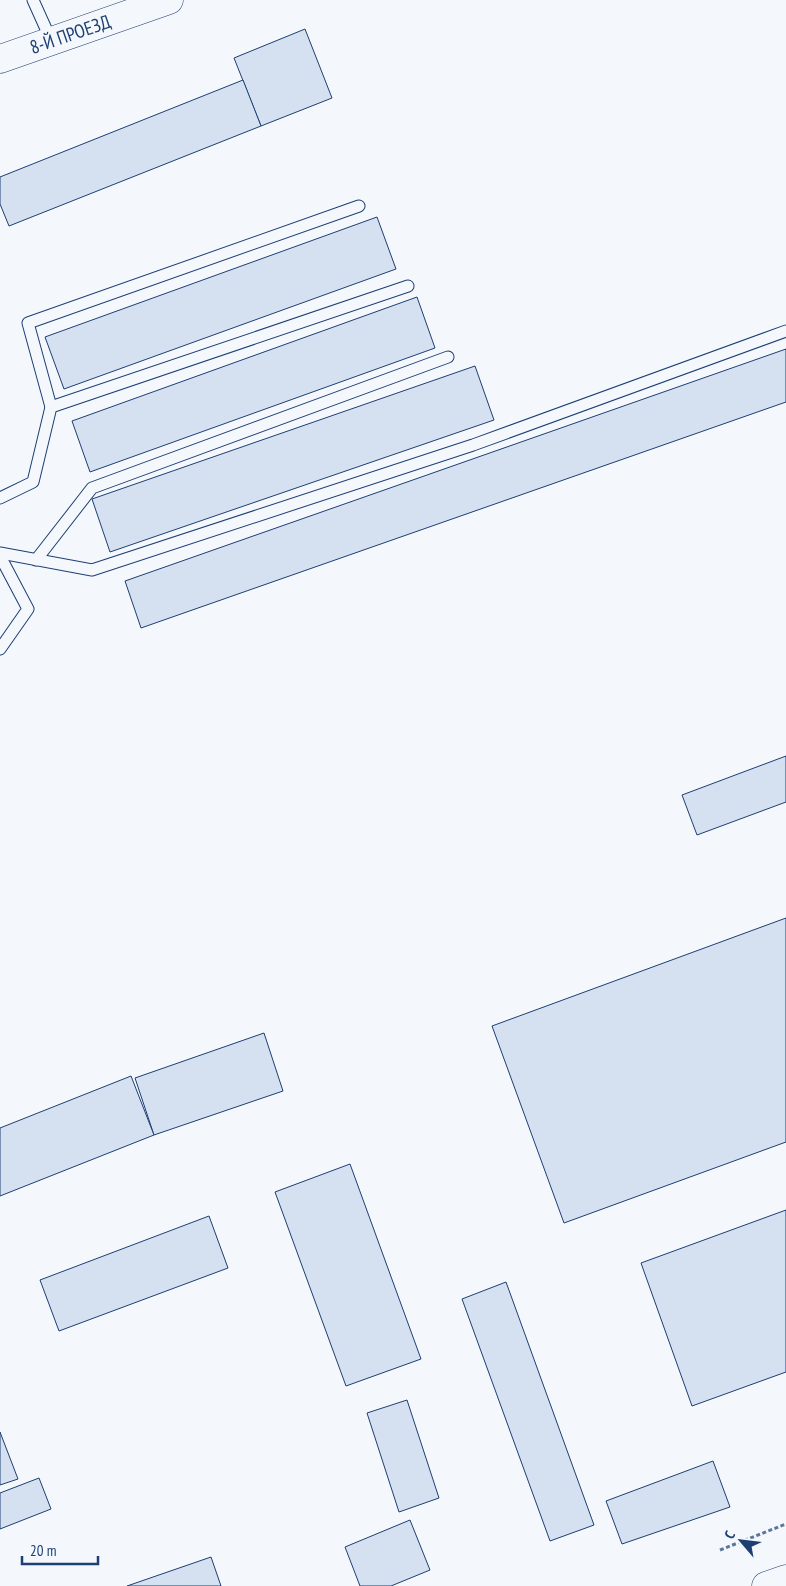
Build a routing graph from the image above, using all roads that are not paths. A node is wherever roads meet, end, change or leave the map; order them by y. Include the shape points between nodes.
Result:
1 (33, 0) edge
2 (169, 0) edge
3 (51, 40) junction
4 (0, 59) edge
5 (359, 206) dead end
6 (408, 286) dead end
7 (786, 331) edge
8 (448, 357) dead end
9 (50, 407) junction
10 (0, 498) edge
11 (0, 554) edge
12 (36, 560) junction
13 (0, 649) edge
14 (786, 1579) edge
15 (766, 1586) edge

1 - 3 lane
2 - 3 street, 8-Й ПРОЕЗД
3 - 4 street, 8-Й ПРОЕЗД
5 - 9 lane via 28,322
6 - 9 lane
7 - 12 lane via 473,445 92,570
8 - 12 lane via 92,488
9 - 10 lane via 33,482
11 - 12 lane
11 - 13 lane via 28,610
14 - 15 street

